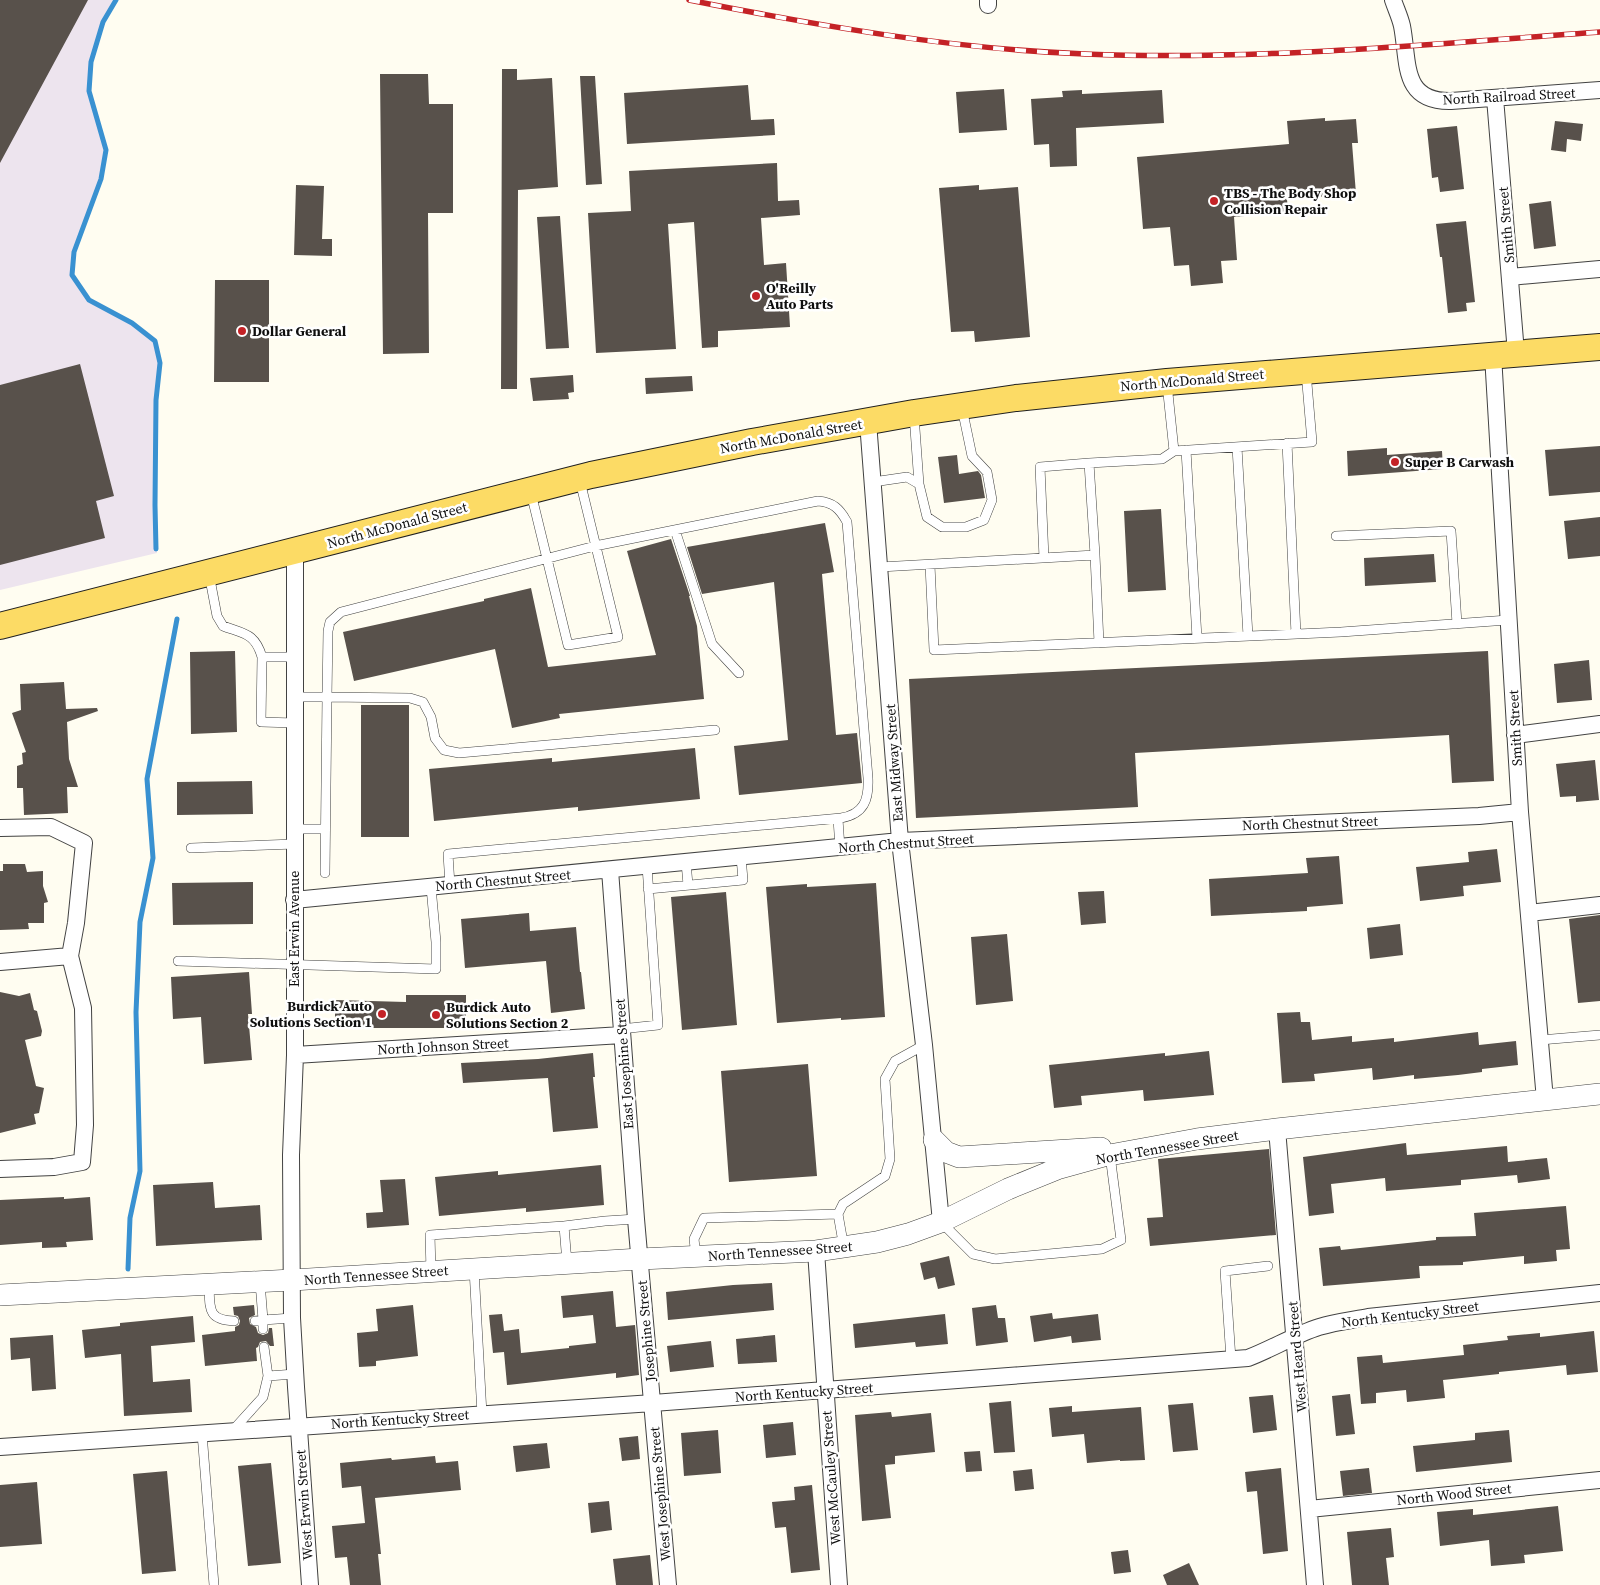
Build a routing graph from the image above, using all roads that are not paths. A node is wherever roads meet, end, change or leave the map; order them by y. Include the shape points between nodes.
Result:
1 (1393, 0) edge
2 (1600, 90) edge
3 (1495, 98) junction
4 (1600, 268) edge
5 (1510, 277) junction
6 (1600, 347) edge
7 (1504, 354) junction
8 (1306, 370) junction
9 (1167, 382) junction
10 (961, 405) junction
11 (914, 413) junction
12 (868, 422) junction
13 (1287, 444) junction
14 (1237, 447) junction
15 (1186, 450) junction
16 (1174, 451) junction
17 (1089, 463) junction
18 (580, 478) junction
19 (873, 482) junction
20 (919, 484) junction
21 (530, 490) junction
22 (675, 530) junction
23 (1336, 536) dead end
24 (595, 546) junction
25 (294, 552) junction
26 (1095, 555) junction
27 (547, 558) junction
28 (1044, 558) junction
29 (930, 564) junction
30 (880, 567) junction
31 (209, 574) junction
32 (1508, 620) junction
33 (1457, 624) junction
34 (0, 626) edge
35 (1296, 634) junction
36 (1248, 636) junction
37 (1197, 638) junction
38 (1099, 642) junction
39 (262, 657) junction
40 (295, 657) junction
41 (739, 673) dead end
42 (295, 697) junction
43 (327, 697) junction
44 (295, 723) junction
45 (1600, 724) edge
46 (715, 730) dead end
47 (1515, 735) junction
48 (1520, 812) junction
49 (838, 818) junction
50 (0, 828) edge
51 (325, 829) junction
52 (295, 837) junction
53 (900, 841) junction
54 (191, 848) dead end
55 (840, 848) junction
56 (741, 857) junction
57 (686, 862) junction
58 (647, 866) junction
59 (610, 870) junction
60 (325, 873) dead end
61 (450, 885) junction
62 (688, 885) junction
63 (432, 887) junction
64 (648, 889) junction
65 (294, 900) junction
66 (1600, 905) edge
67 (1528, 913) junction
68 (70, 956) junction
69 (178, 961) dead end
70 (0, 962) edge
71 (294, 964) junction
72 (621, 1032) junction
73 (1600, 1035) edge
74 (1540, 1040) junction
75 (924, 1045) junction
76 (295, 1055) junction
77 (1600, 1094) edge
78 (1545, 1100) junction
79 (1278, 1129) junction
80 (934, 1140) junction
81 (1109, 1152) junction
82 (0, 1169) edge
83 (838, 1214) junction
84 (636, 1219) junction
85 (941, 1222) junction
86 (564, 1226) junction
87 (844, 1248) junction
88 (816, 1251) junction
89 (696, 1256) junction
90 (640, 1259) junction
91 (567, 1263) junction
92 (1268, 1266) dead end
93 (474, 1269) junction
94 (432, 1272) junction
95 (292, 1280) junction
96 (260, 1282) junction
97 (209, 1284) junction
98 (1600, 1293) edge
99 (0, 1295) edge
100 (292, 1318) junction
101 (234, 1321) dead end
102 (1295, 1336) junction
103 (264, 1347) dead end
104 (1231, 1359) junction
105 (295, 1374) junction
106 (268, 1376) junction
107 (825, 1390) junction
108 (653, 1403) junction
109 (482, 1414) junction
110 (299, 1426) junction
111 (233, 1430) junction
112 (202, 1433) junction
113 (0, 1447) edge
114 (1600, 1480) edge
115 (1309, 1509) junction
116 (214, 1585) edge
117 (310, 1585) edge
118 (668, 1585) edge
119 (839, 1585) edge
120 (1315, 1585) edge

1 - 3 street, North Railroad Street via 1402,28 1409,76 1422,93 1433,99 1451,101
2 - 3 street, North Railroad Street
3 - 5 street, Smith Street
4 - 5 street
5 - 7 street, Smith Street
6 - 7 main road, North McDonald Street
7 - 8 main road, North McDonald Street
7 - 32 street, Smith Street
8 - 9 main road, North McDonald Street
8 - 13 lane via 1312,442
9 - 10 main road, North McDonald Street
9 - 16 lane
10 - 11 main road, North McDonald Street
10 - 20 lane via 972,456 987,472 992,500 984,520 966,527 942,527 927,516
11 - 12 main road, North McDonald Street
11 - 20 lane
12 - 18 main road, North McDonald Street
12 - 19 street, East Midway Street
13 - 14 lane
13 - 35 lane
14 - 15 lane
14 - 36 lane
15 - 16 lane
15 - 37 lane
16 - 17 lane via 1162,459
17 - 26 lane
17 - 28 lane via 1040,467
18 - 21 main road, North McDonald Street
18 - 24 lane
19 - 20 lane via 907,477
19 - 30 street, East Midway Street
21 - 25 main road, North McDonald Street
21 - 27 lane
22 - 24 lane
22 - 41 lane via 712,644
22 - 49 lane via 818,501 832,504 842,514 848,532 868,792 858,812
23 - 33 lane via 1451,531
24 - 27 lane
24 - 27 lane via 618,637 568,645
25 - 31 main road, North McDonald Street
25 - 40 street, East Erwin Avenue
26 - 28 lane
26 - 38 lane
27 - 43 lane via 341,612 330,622 328,631
28 - 29 lane
29 - 30 lane
29 - 38 lane via 934,650
30 - 53 street, East Midway Street
31 - 34 main road, North McDonald Street
31 - 39 lane via 217,616 223,626 250,635
32 - 33 lane
32 - 47 street, Smith Street
33 - 35 lane
35 - 36 lane
36 - 37 lane
37 - 38 lane
39 - 40 lane
39 - 44 lane via 261,722
40 - 42 street, East Erwin Avenue
42 - 43 lane
42 - 44 street, East Erwin Avenue
43 - 46 lane via 410,698 423,702 439,745 444,750 459,753
43 - 51 lane
44 - 52 street, East Erwin Avenue
45 - 47 street
47 - 48 street, Smith Street
48 - 53 street, North Chestnut Street
48 - 67 street, Smith Street
49 - 55 lane
49 - 61 lane via 448,854
50 - 68 street via 51,827 84,843
51 - 52 lane
51 - 60 lane
52 - 54 lane
52 - 65 street, East Erwin Avenue
53 - 55 street, North Chestnut Street
53 - 75 street, East Midway Street
55 - 56 street, North Chestnut Street
56 - 57 street, North Chestnut Street
56 - 62 lane via 743,880
57 - 58 street, North Chestnut Street
57 - 62 lane
58 - 59 street, North Chestnut Street
58 - 64 lane
59 - 61 street, North Chestnut Street
59 - 72 street, East Josephine Street
61 - 63 street, North Chestnut Street
62 - 64 lane
63 - 65 street, North Chestnut Street
63 - 71 lane via 436,970
64 - 72 lane via 658,1025
65 - 71 street, East Erwin Avenue
66 - 67 street
67 - 74 street, Smith Street
68 - 70 street
68 - 82 street via 83,1008 85,1125 82,1162 54,1167
69 - 71 lane
71 - 76 street, East Erwin Avenue
72 - 76 street, North Johnson Street
72 - 84 street, East Josephine Street
73 - 74 lane
74 - 78 street, Smith Street
75 - 80 street, East Midway Street
75 - 83 lane via 896,1061 885,1078 890,1158 884,1176 843,1204
76 - 95 street, East Erwin Avenue via 291,1155
77 - 78 street, North Tennessee Street
78 - 79 street, North Tennessee Street
79 - 81 street, North Tennessee Street
79 - 102 street, West Heard Street
80 - 81 street via 946,1152 959,1157
80 - 85 street, East Midway Street
81 - 85 street, North Tennessee Street via 1008,1189
81 - 85 lane via 1121,1240 1102,1249 995,1259 973,1254
83 - 87 lane
83 - 89 lane via 704,1218 694,1239
84 - 86 lane
84 - 90 street, East Josephine Street
85 - 87 street, North Tennessee Street via 908,1234
86 - 91 lane
86 - 94 lane via 430,1235
87 - 88 street, North Tennessee Street
88 - 89 street, North Tennessee Street
88 - 107 street, West McCauley Street
89 - 90 street, North Tennessee Street
90 - 91 street, North Tennessee Street
90 - 108 street, Josephine Street
91 - 93 street, North Tennessee Street
92 - 104 lane via 1225,1271
93 - 94 street, North Tennessee Street
93 - 109 lane
94 - 95 street, North Tennessee Street
95 - 96 street, North Tennessee Street
95 - 100 street, East Erwin Avenue
96 - 97 street, North Tennessee Street
96 - 100 lane via 261,1323
97 - 99 street, North Tennessee Street
97 - 101 lane via 212,1315
98 - 102 street, North Kentucky Street via 1368,1317 1319,1327
100 - 105 street, East Erwin Avenue
102 - 104 street, North Kentucky Street via 1248,1358
102 - 115 street, West Heard Street
103 - 106 lane
104 - 107 street, North Kentucky Street
105 - 106 lane
105 - 110 street, East Erwin Avenue
106 - 111 lane via 263,1397
107 - 108 street, North Kentucky Street
107 - 119 street, West McCauley Street
108 - 109 street, North Kentucky Street
108 - 118 street, West Josephine Street
109 - 110 street, North Kentucky Street
110 - 111 street, North Kentucky Street
110 - 117 street, West Erwin Street
111 - 112 street, North Kentucky Street
112 - 113 street, North Kentucky Street
112 - 116 lane
114 - 115 street, North Wood Street
115 - 120 street, West Heard Street

